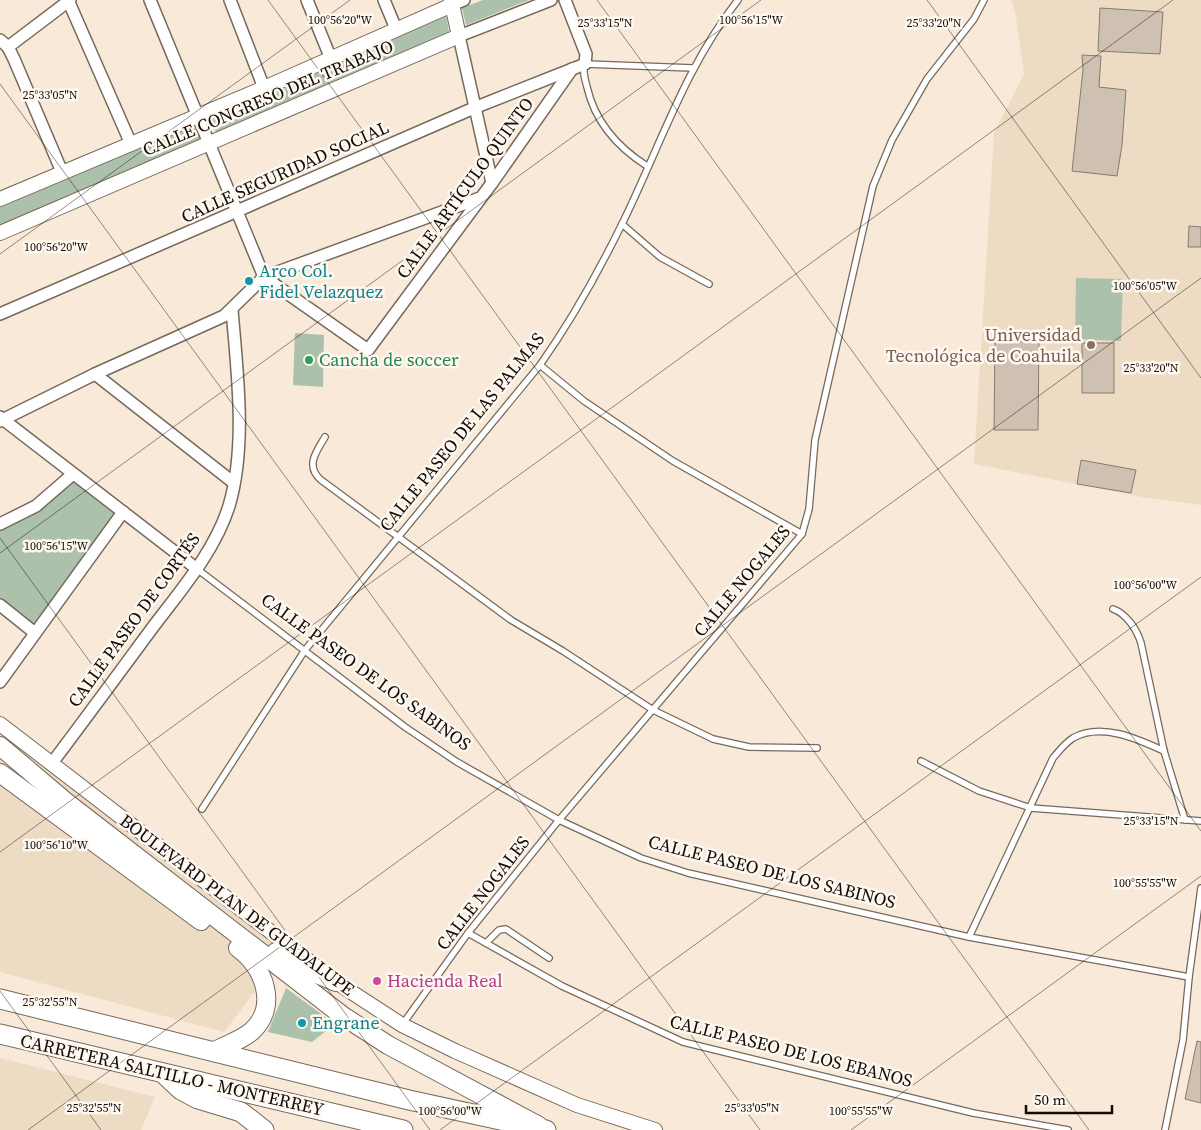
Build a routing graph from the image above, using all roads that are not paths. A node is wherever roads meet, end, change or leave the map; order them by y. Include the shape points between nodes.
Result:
1 (69, 0) edge
2 (150, 0) edge
3 (230, 0) edge
4 (307, 0) edge
5 (384, 0) edge
6 (551, 0) edge
7 (565, 0) edge
8 (738, 0) edge
9 (984, 0) edge
10 (456, 2) edge
11 (396, 29) junction
12 (459, 36) junction
13 (4, 44) edge
14 (331, 59) junction
15 (585, 64) junction
16 (693, 68) junction
17 (572, 69) junction
18 (264, 88) junction
19 (474, 108) junction
20 (198, 115) junction
21 (132, 144) junction
22 (210, 144) junction
23 (648, 166) junction
24 (62, 172) junction
25 (492, 183) junction
26 (480, 198) junction
27 (0, 199) edge
28 (237, 212) junction
29 (622, 224) junction
30 (0, 232) edge
31 (264, 277) junction
32 (709, 284) dead end
33 (232, 310) junction
34 (0, 314) edge
35 (540, 366) junction
36 (95, 374) junction
37 (1, 419) edge
38 (325, 436) dead end
39 (73, 474) junction
40 (234, 483) junction
41 (123, 512) junction
42 (0, 524) edge
43 (802, 534) junction
44 (397, 536) junction
45 (197, 569) junction
46 (0, 605) edge
47 (1113, 609) dead end
48 (35, 633) junction
49 (305, 650) junction
50 (0, 682) edge
51 (653, 710) junction
52 (0, 724) edge
53 (0, 746) edge
54 (817, 748) dead end
55 (1164, 751) junction
56 (921, 761) dead end
57 (52, 764) junction
58 (0, 773) edge
59 (14, 785) junction
60 (66, 802) junction
61 (1031, 808) junction
62 (202, 809) dead end
63 (559, 820) junction
64 (1185, 820) junction
65 (1201, 821) edge
66 (1201, 888) edge
67 (468, 933) junction
68 (969, 937) junction
69 (486, 943) junction
70 (549, 958) dead end
71 (1189, 977) junction
72 (336, 982) junction
73 (0, 999) edge
74 (402, 1025) junction
75 (0, 1034) edge
76 (214, 1051) junction
77 (164, 1073) junction
78 (408, 1100) junction
79 (264, 1130) edge
80 (403, 1130) edge
81 (491, 1130) edge
82 (546, 1130) edge
83 (655, 1130) edge
84 (1068, 1130) edge
85 (1165, 1130) edge

1 - 13 street
1 - 21 street
2 - 20 street
3 - 18 street
4 - 14 street
5 - 11 street
6 - 12 street, CALLE CONGRESO DEL TRABAJO
7 - 15 street via 587,56
8 - 16 lane, CALLE PASEO DE LAS PALMAS
9 - 43 lane, CALLE NOGALES via 974,19 927,79 892,140 872,186 815,440 809,510
10 - 11 street, CALLE CONGRESO DEL TRABAJO
10 - 12 street
11 - 14 street, CALLE CONGRESO DEL TRABAJO
12 - 19 street
12 - 22 street, CALLE CONGRESO DEL TRABAJO
13 - 24 street
14 - 18 street, CALLE CONGRESO DEL TRABAJO
15 - 16 lane
15 - 17 street, CALLE SEGURIDAD SOCIAL
15 - 23 lane via 588,91 605,129 624,150
16 - 23 lane, CALLE PASEO DE LAS PALMAS
17 - 19 street, CALLE SEGURIDAD SOCIAL
17 - 25 street, CALLE ARTÍCULO QUINTO
18 - 20 street, CALLE CONGRESO DEL TRABAJO
19 - 25 street
19 - 28 street, CALLE SEGURIDAD SOCIAL
20 - 21 street, CALLE CONGRESO DEL TRABAJO
20 - 22 street
21 - 24 street, CALLE CONGRESO DEL TRABAJO
22 - 28 street
22 - 30 street, CALLE CONGRESO DEL TRABAJO
23 - 29 lane, CALLE PASEO DE LAS PALMAS
24 - 27 street, CALLE CONGRESO DEL TRABAJO
25 - 26 street, CALLE ARTÍCULO QUINTO
26 - 31 street
26 - 31 street, CALLE ARTÍCULO QUINTO via 368,350
28 - 31 street
28 - 34 street, CALLE SEGURIDAD SOCIAL
29 - 32 lane via 660,257
29 - 35 lane, CALLE PASEO DE LAS PALMAS via 584,295
31 - 33 street
33 - 36 street
33 - 40 street, CALLE PASEO DE CORTÉS via 238,391
35 - 43 lane via 584,401 673,461
35 - 44 lane, CALLE PASEO DE LAS PALMAS
36 - 37 street
36 - 40 street
37 - 39 street, CALLE PASEO DE LOS SABINOS
38 - 44 lane via 311,461 316,476
39 - 41 street, CALLE PASEO DE LOS SABINOS
39 - 42 street via 36,506
40 - 45 street, CALLE PASEO DE CORTÉS via 220,528
41 - 45 street, CALLE PASEO DE LOS SABINOS
41 - 48 street
43 - 51 lane, CALLE NOGALES
44 - 49 lane, CALLE PASEO DE LAS PALMAS
44 - 51 lane via 511,620
45 - 49 lane, CALLE PASEO DE LOS SABINOS
45 - 57 street, CALLE PASEO DE CORTÉS
46 - 48 street
47 - 55 lane via 1123,614 1142,643
48 - 50 street
49 - 62 lane, CALLE PASEO DE LAS PALMAS
49 - 63 lane, CALLE PASEO DE LOS SABINOS via 405,727 457,762
51 - 54 lane via 714,739 749,747
51 - 63 lane, CALLE NOGALES
52 - 57 street, BOULEVARD PLAN DE GUADALUPE
53 - 60 main road, BOULEVARD PLAN DE GUADALUPE
55 - 61 lane via 1132,737 1099,732 1071,739 1054,758
55 - 64 lane
56 - 61 lane via 979,791
57 - 72 street, BOULEVARD PLAN DE GUADALUPE
58 - 59 main road, BOULEVARD PLAN DE GUADALUPE
59 - 60 main road
59 - 76 main road, BOULEVARD PLAN DE GUADALUPE via 252,960 265,982 262,1018 250,1033
60 - 72 main road via 113,826 288,959
60 - 82 main road, BOULEVARD PLAN DE GUADALUPE via 343,1016 396,1050
61 - 64 lane
61 - 68 lane
63 - 67 lane, CALLE NOGALES
63 - 68 lane, CALLE PASEO DE LOS SABINOS via 641,858 688,873
64 - 65 lane
66 - 71 lane
67 - 69 lane, CALLE PASEO DE LOS EBANOS
67 - 74 lane, CALLE NOGALES
68 - 71 lane, CALLE PASEO DE LOS SABINOS
69 - 70 lane via 499,930 506,929
69 - 84 lane, CALLE PASEO DE LOS EBANOS via 562,986 683,1042 973,1112
71 - 85 lane via 1183,1040
72 - 74 street, BOULEVARD PLAN DE GUADALUPE
73 - 76 highway, CARRETERA SALTILLO - MONTERREY
74 - 83 street, BOULEVARD PLAN DE GUADALUPE via 577,1105
75 - 77 highway, CARRETERA SALTILLO - MONTERREY
76 - 78 highway, CARRETERA SALTILLO - MONTERREY
77 - 79 highway via 181,1090 198,1099 241,1112
77 - 80 highway, CARRETERA SALTILLO - MONTERREY
78 - 81 highway via 437,1116
78 - 82 highway, CARRETERA SALTILLO - MONTERREY

